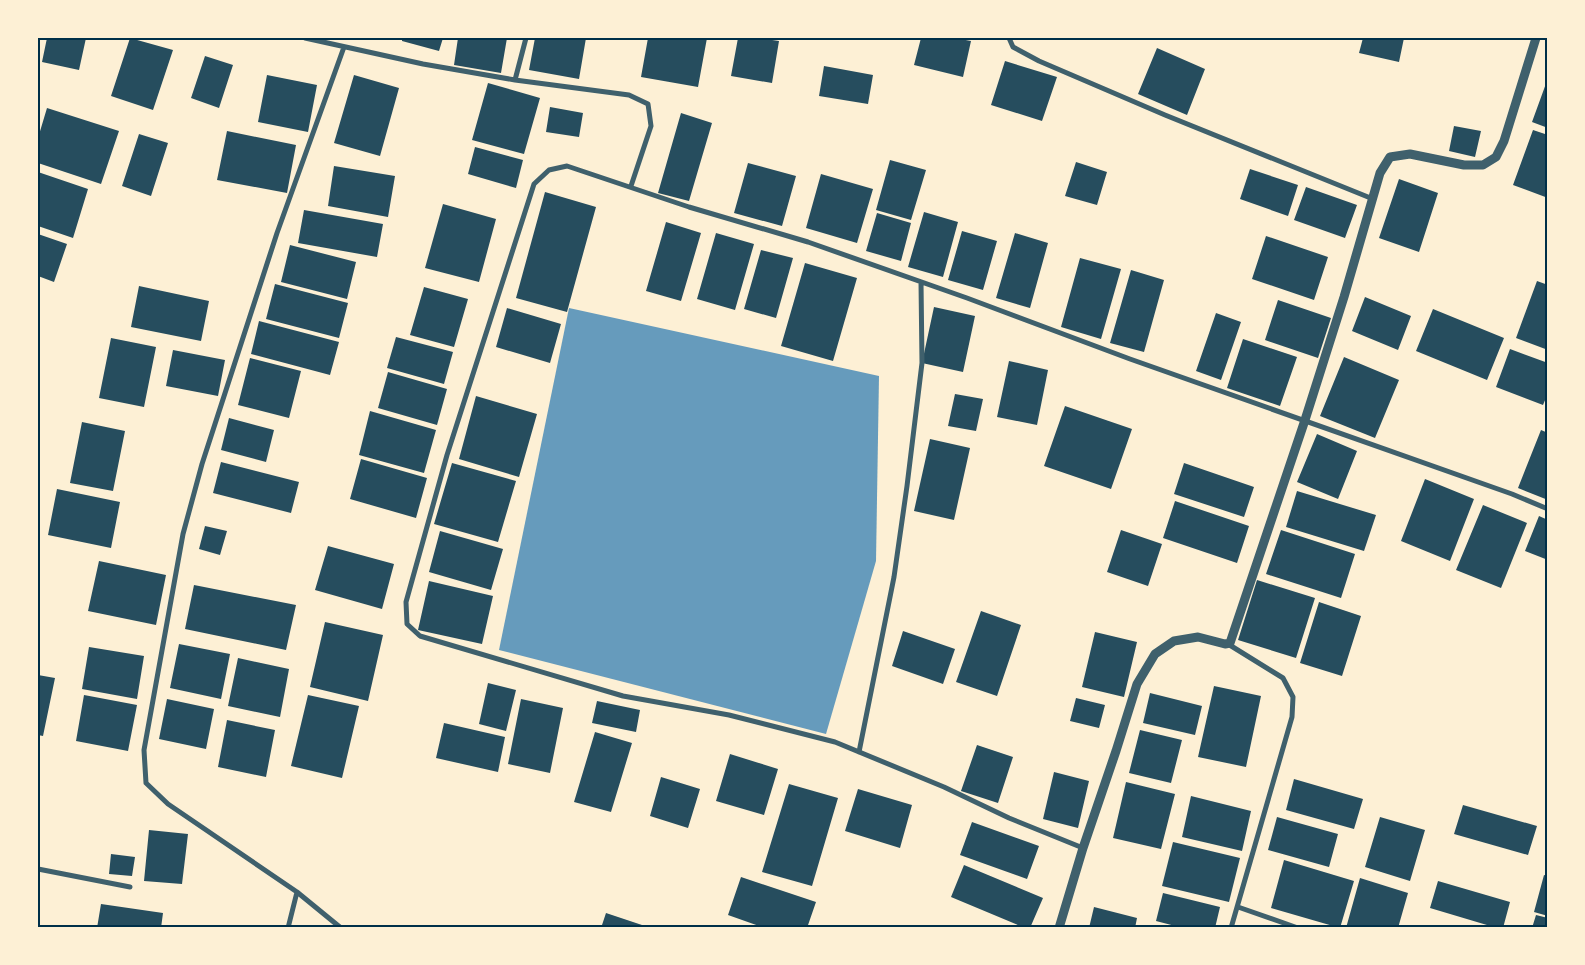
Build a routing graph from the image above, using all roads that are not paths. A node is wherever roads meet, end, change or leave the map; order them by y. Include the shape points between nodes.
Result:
1 (305, 38) edge
2 (526, 38) edge
3 (1009, 38) edge
4 (1536, 38) edge
5 (344, 47) junction
6 (515, 80) junction
7 (631, 186) junction
8 (1373, 199) junction
9 (921, 282) junction
10 (1305, 420) junction
11 (1548, 509) edge
12 (1228, 644) junction
13 (859, 752) junction
14 (1083, 848) junction
15 (38, 869) edge
16 (130, 887) dead end
17 (297, 892) junction
18 (1238, 907) junction
19 (288, 928) edge
20 (341, 928) edge
21 (1059, 928) edge
22 (1231, 928) edge
23 (1298, 928) edge

1 - 5 street
2 - 6 street
3 - 8 street via 1013,46 1039,61
4 - 8 street via 1496,157 1483,165 1464,165 1410,154 1390,157 1380,173
5 - 6 street
5 - 17 street via 274,242 202,464 183,534 144,750 146,783 168,804
6 - 7 street via 629,95 648,104 651,126
7 - 9 street
7 - 13 street via 567,166 549,170 534,184 447,455 406,602 407,624 420,636 623,696 729,715 835,742
8 - 10 street
9 - 10 street
9 - 13 street via 922,363 904,504 894,576
10 - 11 street
10 - 12 street
12 - 14 street via 1198,637 1174,641 1155,654 1137,684
12 - 18 street via 1283,678 1293,697 1292,717
13 - 14 street
14 - 21 street
15 - 16 street
17 - 19 street
17 - 20 street
18 - 22 street
18 - 23 street

